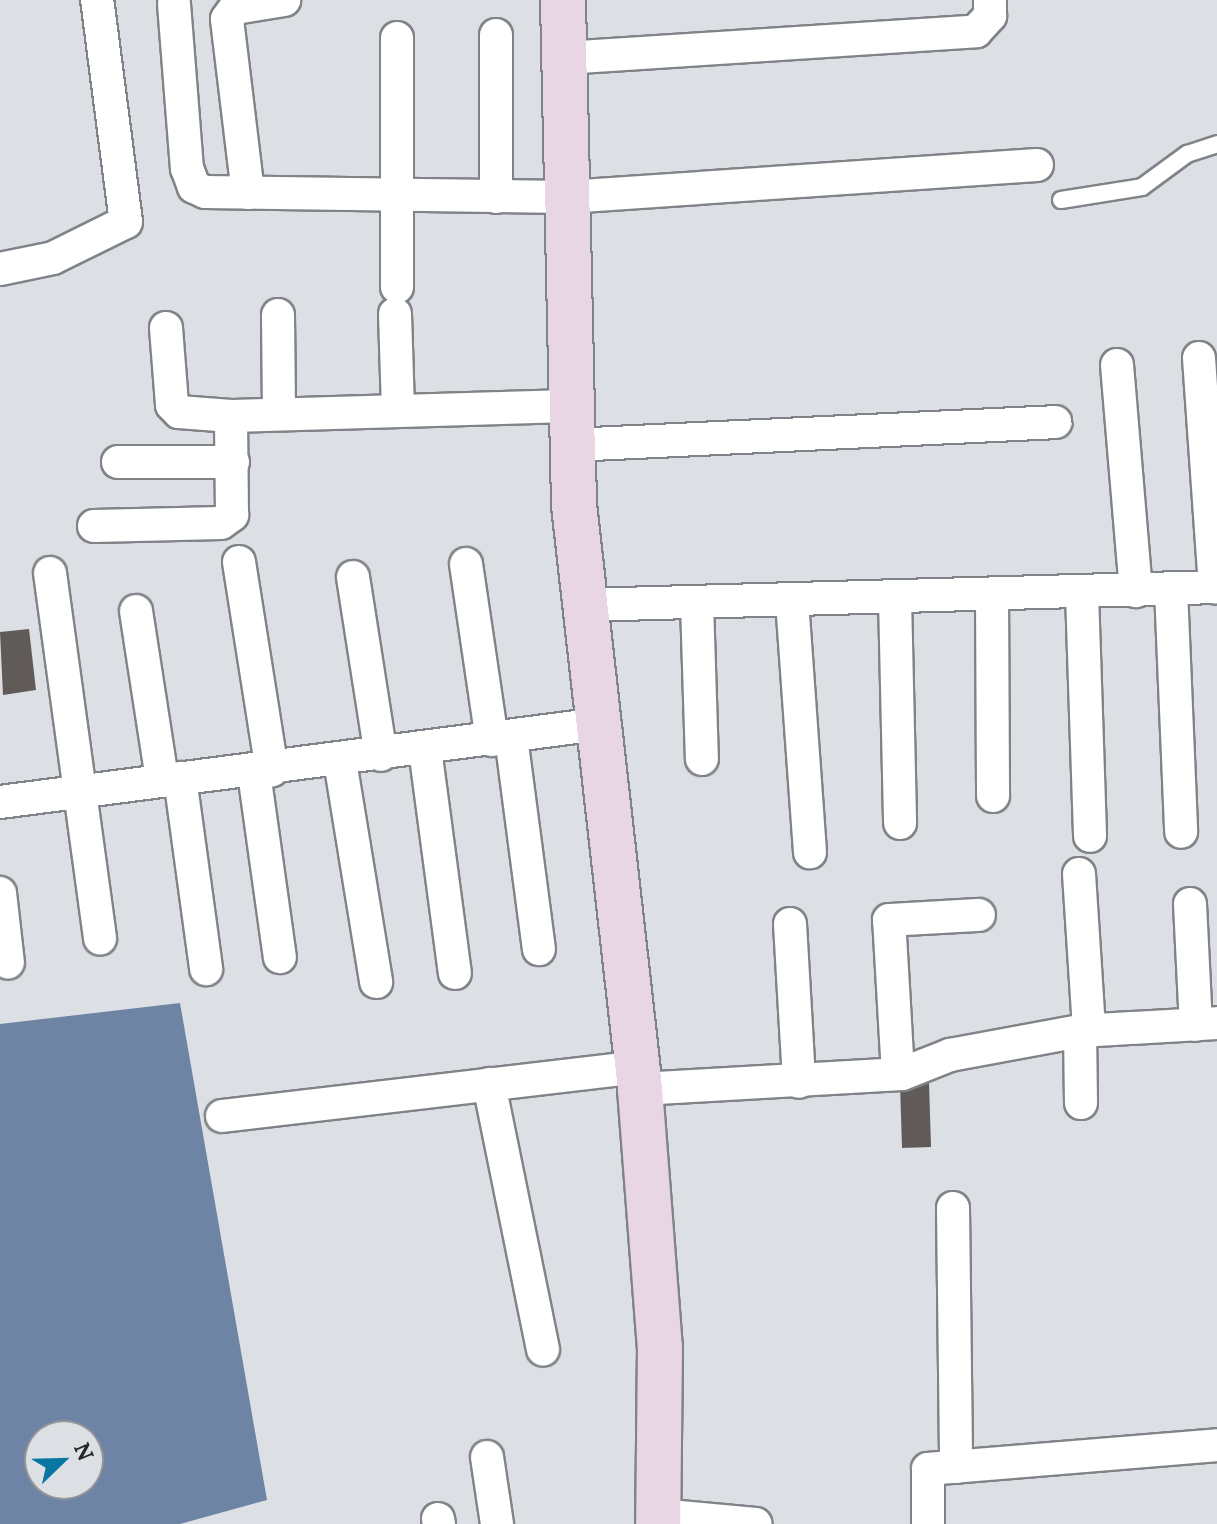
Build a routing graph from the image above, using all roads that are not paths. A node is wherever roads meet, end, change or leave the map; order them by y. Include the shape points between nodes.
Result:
1 (97, 0) edge
2 (284, 0) edge
3 (563, 0) edge
4 (990, 0) edge
5 (174, 4) dead end
6 (496, 35) dead end
7 (397, 38) dead end
8 (564, 58) junction
9 (1217, 144) edge
10 (1037, 165) dead end
11 (248, 193) junction
12 (397, 197) junction
13 (496, 197) junction
14 (567, 197) junction
15 (1061, 200) dead end
16 (0, 269) edge
17 (278, 315) dead end
18 (166, 328) dead end
19 (1199, 358) dead end
20 (1117, 365) dead end
21 (398, 411) junction
22 (279, 414) junction
23 (231, 416) junction
24 (1055, 422) dead end
25 (570, 426) junction
26 (118, 462) dead end
27 (233, 462) junction
28 (94, 526) dead end
29 (239, 562) dead end
30 (466, 564) dead end
31 (50, 573) dead end
32 (353, 577) dead end
33 (1216, 587) edge
34 (1171, 589) junction
35 (1136, 591) junction
36 (1082, 593) junction
37 (992, 595) junction
38 (895, 598) junction
39 (792, 601) junction
40 (697, 603) junction
41 (585, 605) junction
42 (136, 611) dead end
43 (599, 724) junction
44 (501, 738) junction
45 (425, 749) junction
46 (381, 755) junction
47 (702, 759) dead end
48 (340, 761) junction
49 (263, 772) junction
50 (171, 779) junction
51 (82, 789) junction
52 (993, 796) dead end
53 (0, 802) edge
54 (900, 823) dead end
55 (1181, 832) dead end
56 (1090, 836) dead end
57 (810, 852) dead end
58 (1079, 874) dead end
59 (0, 893) edge
60 (1190, 904) dead end
61 (979, 915) dead end
62 (790, 924) dead end
63 (100, 939) dead end
64 (539, 949) dead end
65 (280, 957) dead end
66 (8, 963) dead end
67 (206, 969) dead end
68 (455, 973) dead end
69 (376, 982) dead end
70 (1206, 1024) edge
71 (1084, 1030) junction
72 (898, 1074) junction
73 (638, 1078) junction
74 (799, 1082) junction
75 (489, 1084) junction
76 (1081, 1103) dead end
77 (222, 1116) dead end
78 (953, 1208) dead end
79 (543, 1350) dead end
80 (1217, 1445) edge
81 (487, 1457) dead end
82 (956, 1467) junction
83 (658, 1520) edge
84 (497, 1524) edge
85 (756, 1524) edge
86 (928, 1524) edge

1 - 16 street via 126,222 53,258
2 - 11 street via 242,5 227,19
3 - 8 street
4 - 8 street via 990,16 976,31
5 - 11 street via 190,179 205,192
6 - 13 street
7 - 12 street
8 - 14 street
9 - 15 lane via 1187,154 1142,187
10 - 14 street
11 - 12 street
12 - 13 street
12 - 21 street
13 - 14 street
14 - 25 street
17 - 22 street
18 - 23 street via 172,405 179,412
19 - 33 street
20 - 35 street
21 - 22 street
21 - 25 street
22 - 23 street
23 - 27 street
24 - 25 street
25 - 41 street
26 - 27 street
27 - 28 street via 232,515 221,523
29 - 49 street
30 - 44 street
31 - 51 street
32 - 46 street
33 - 34 street
34 - 35 street
34 - 55 street
35 - 36 street
36 - 37 street
36 - 56 street
37 - 38 street
37 - 52 street
38 - 39 street
38 - 54 street
39 - 40 street
39 - 57 street
40 - 41 street
40 - 47 street
41 - 43 street
42 - 50 street
43 - 44 street
43 - 73 street
44 - 45 street
44 - 64 street
45 - 46 street
45 - 68 street
46 - 48 street
48 - 49 street
48 - 69 street
49 - 50 street
49 - 65 street
50 - 51 street
50 - 67 street
51 - 53 street
51 - 63 street
58 - 71 street
59 - 66 street
60 - 70 street
61 - 72 street via 889,920
62 - 74 street
70 - 71 street
71 - 72 street via 950,1055
71 - 76 street
72 - 74 street
73 - 74 street
73 - 75 street
73 - 83 street via 660,1347
75 - 77 street
75 - 79 street
78 - 82 street
80 - 82 street
81 - 84 street
82 - 86 street via 928,1469
83 - 85 street

